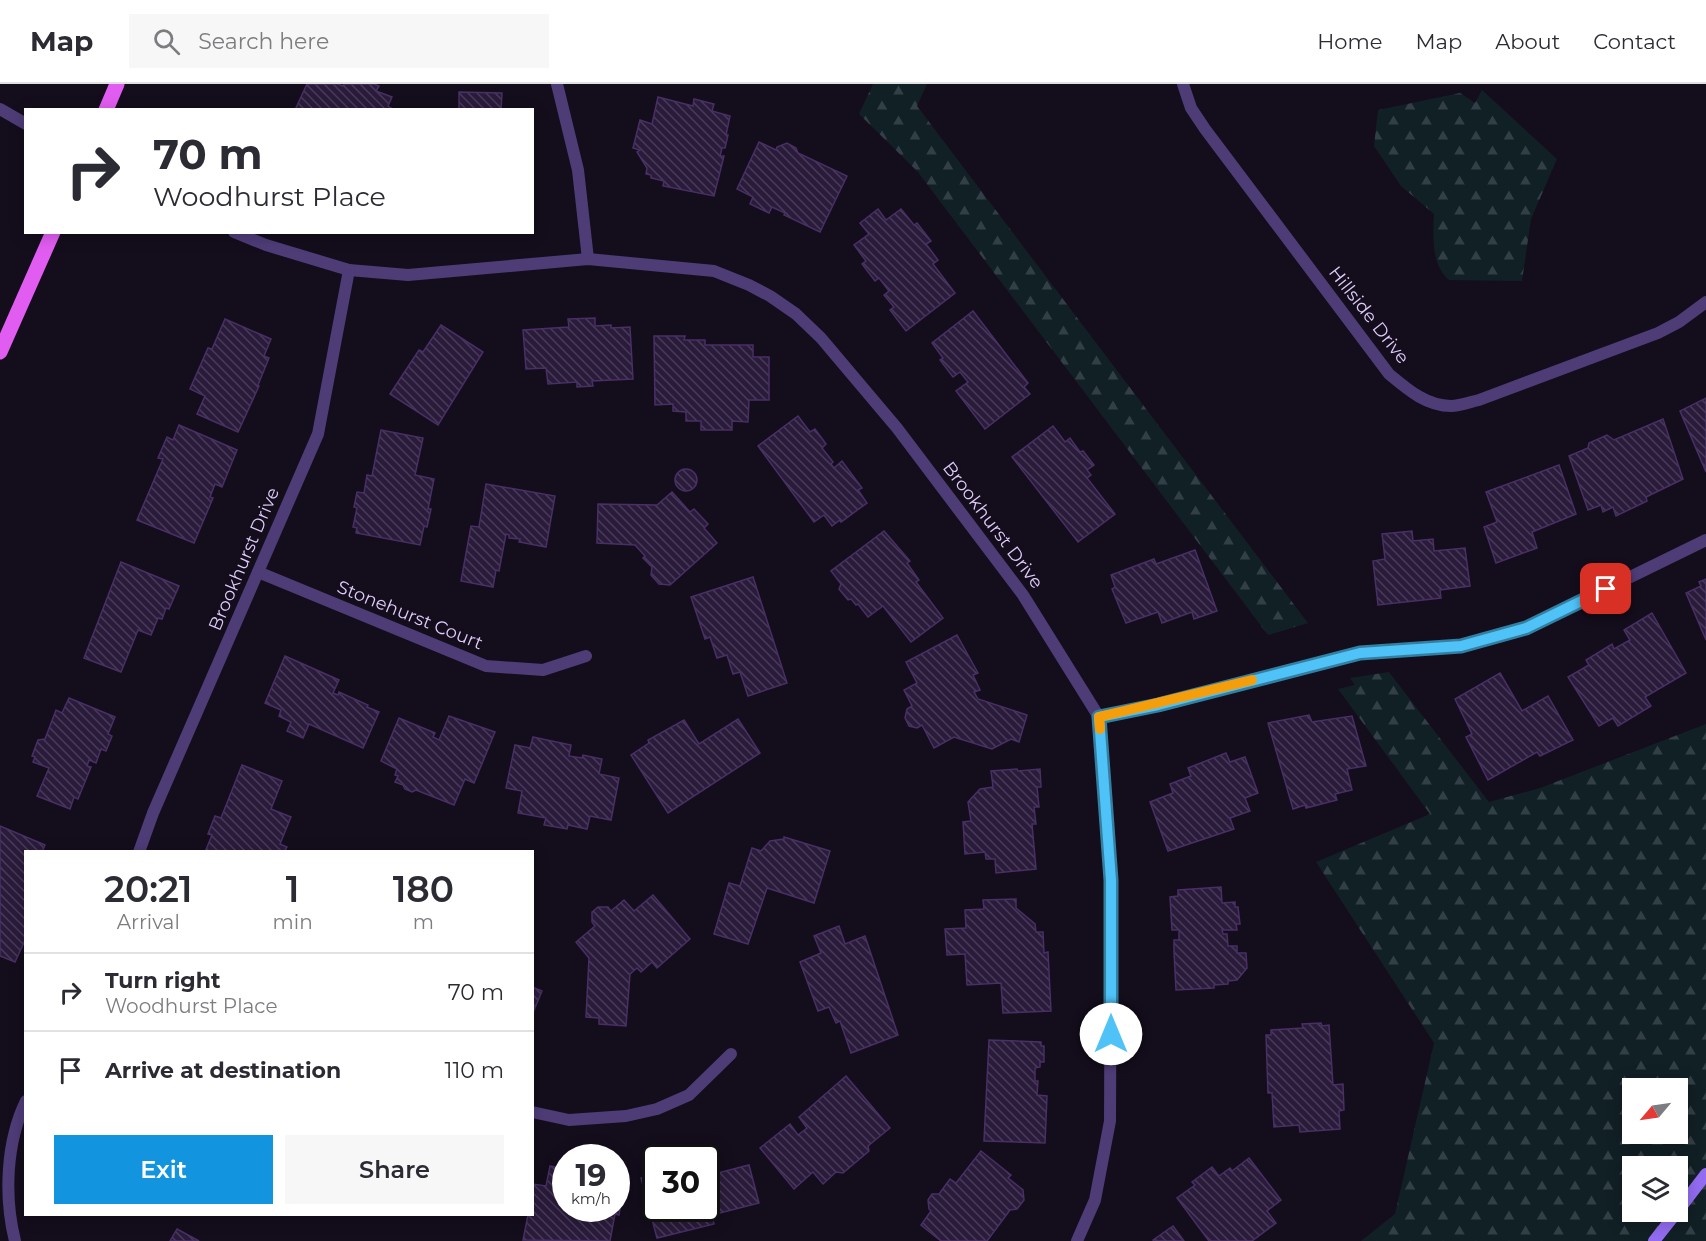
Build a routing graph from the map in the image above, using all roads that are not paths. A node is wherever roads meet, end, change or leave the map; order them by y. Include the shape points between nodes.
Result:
1 (117, 84) edge
2 (556, 84) edge
3 (1183, 84) edge
4 (107, 108) edge
5 (0, 109) edge
6 (24, 123) edge
7 (52, 234) edge
8 (239, 234) edge
9 (588, 259) junction
10 (348, 270) junction
11 (1706, 303) edge
12 (0, 352) edge
13 (1706, 540) edge
14 (258, 572) junction
15 (586, 656) dead end
16 (1099, 717) junction
17 (140, 850) edge
18 (731, 1054) dead end
19 (24, 1105) edge
20 (534, 1112) edge
21 (1706, 1174) edge
22 (1688, 1198) edge
23 (1669, 1222) edge
24 (15, 1241) edge
25 (1077, 1241) edge
26 (1654, 1241) edge

1 - 4 main road
2 - 9 street via 578,170
3 - 11 street, Hillside Drive via 1191,108 1205,129 1389,374 1413,395 1451,406 1479,400 1658,333
5 - 6 street
7 - 12 main road
8 - 10 street, Brookhurst Drive
9 - 10 street, Brookhurst Drive via 408,275
9 - 16 street, Brookhurst Drive via 714,271 770,296 796,314 897,428 1023,595
10 - 14 street, Brookhurst Drive via 318,434
13 - 16 street via 1526,628 1461,646 1360,653
14 - 15 street, Stonehurst Court via 486,666 543,670
14 - 17 street, Brookhurst Drive
16 - 25 street, Brookhurst Drive via 1111,880 1110,1121 1095,1200
18 - 20 street via 690,1095 657,1109 626,1116 568,1120
19 - 24 street via 12,1145 8,1198
21 - 22 street
23 - 26 street

